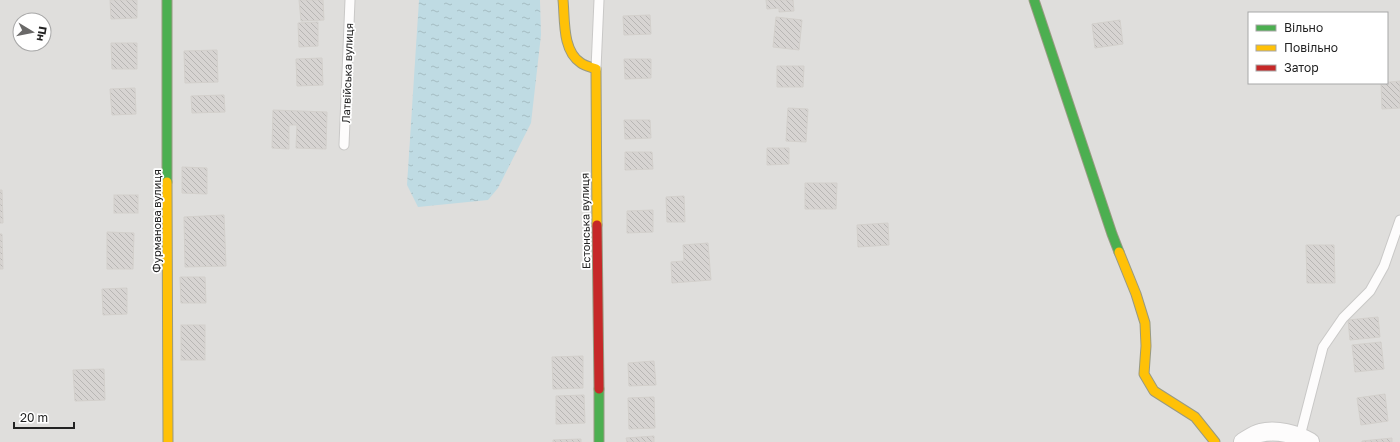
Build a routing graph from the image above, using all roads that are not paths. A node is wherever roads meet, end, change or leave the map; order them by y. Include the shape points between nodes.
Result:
1 (167, 0) edge
2 (350, 0) edge
3 (563, 0) edge
4 (599, 0) edge
5 (1034, 0) edge
6 (596, 69) junction
7 (344, 145) dead end
8 (1400, 220) edge
9 (1305, 439) edge
10 (168, 442) edge
11 (599, 442) edge
12 (1215, 442) edge
13 (1243, 442) edge

1 - 10 street, Фурманова вулиця
2 - 7 lane, Латвiйська вулиця
3 - 6 street via 567,44 573,56
4 - 6 lane, Естонська вулиця
5 - 12 street via 1112,234 1146,323 1144,374 1154,391 1195,417
6 - 11 street, Естонська вулиця
8 - 9 lane via 1384,266 1370,291 1343,318 1323,347
9 - 13 street via 1281,432 1260,433

